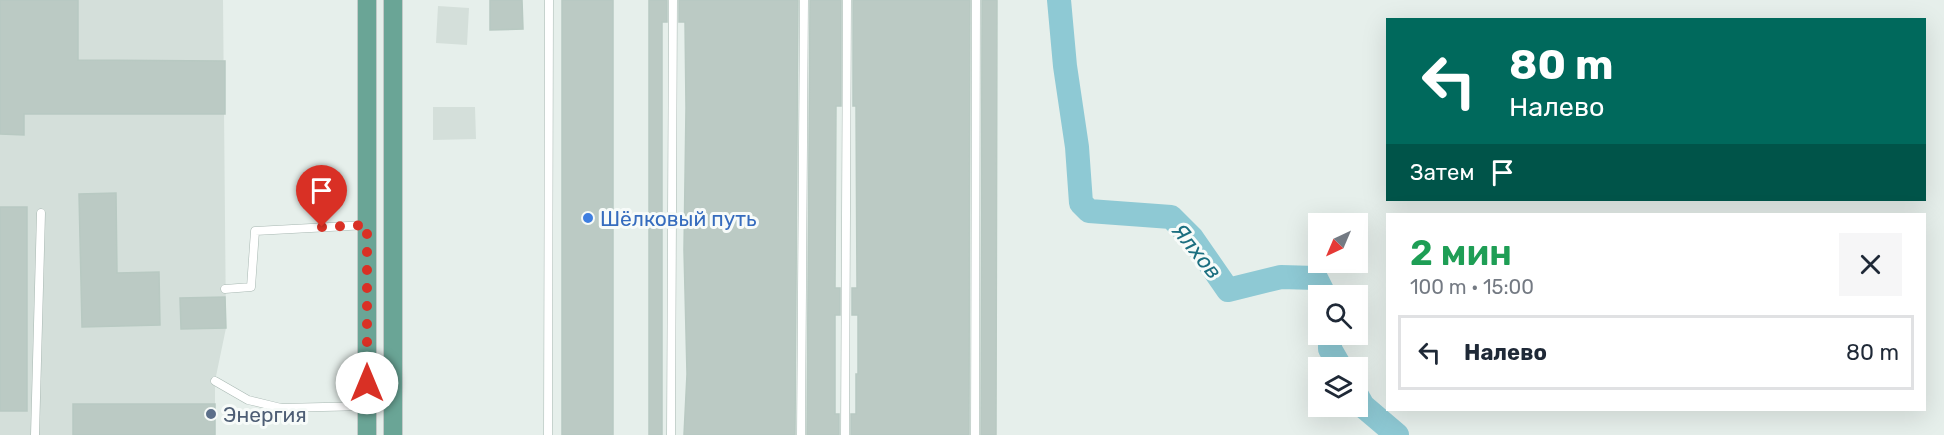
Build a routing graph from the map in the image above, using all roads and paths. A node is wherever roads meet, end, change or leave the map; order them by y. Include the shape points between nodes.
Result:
1 (367, 0) edge
2 (393, 0) edge
3 (549, 0) edge
4 (673, 0) edge
5 (804, 0) edge
6 (847, 0) edge
7 (976, 0) edge
8 (393, 85) junction
9 (367, 86) junction
10 (41, 213) dead end
11 (367, 225) junction
12 (225, 289) dead end
13 (215, 381) dead end
14 (367, 406) junction
15 (35, 435) edge
16 (367, 435) edge
17 (393, 435) edge
18 (548, 435) edge
19 (671, 435) edge
20 (801, 435) edge
21 (845, 435) edge
22 (975, 435) edge

1 - 9 main road
2 - 8 main road
3 - 18 lane
4 - 19 lane
5 - 20 lane
6 - 21 lane
7 - 22 lane
8 - 9 main road via 380,101 373,98
8 - 17 main road
9 - 11 main road
10 - 15 lane
11 - 12 lane via 255,231 251,286
11 - 14 main road
13 - 14 lane via 248,400 281,408
14 - 16 main road

